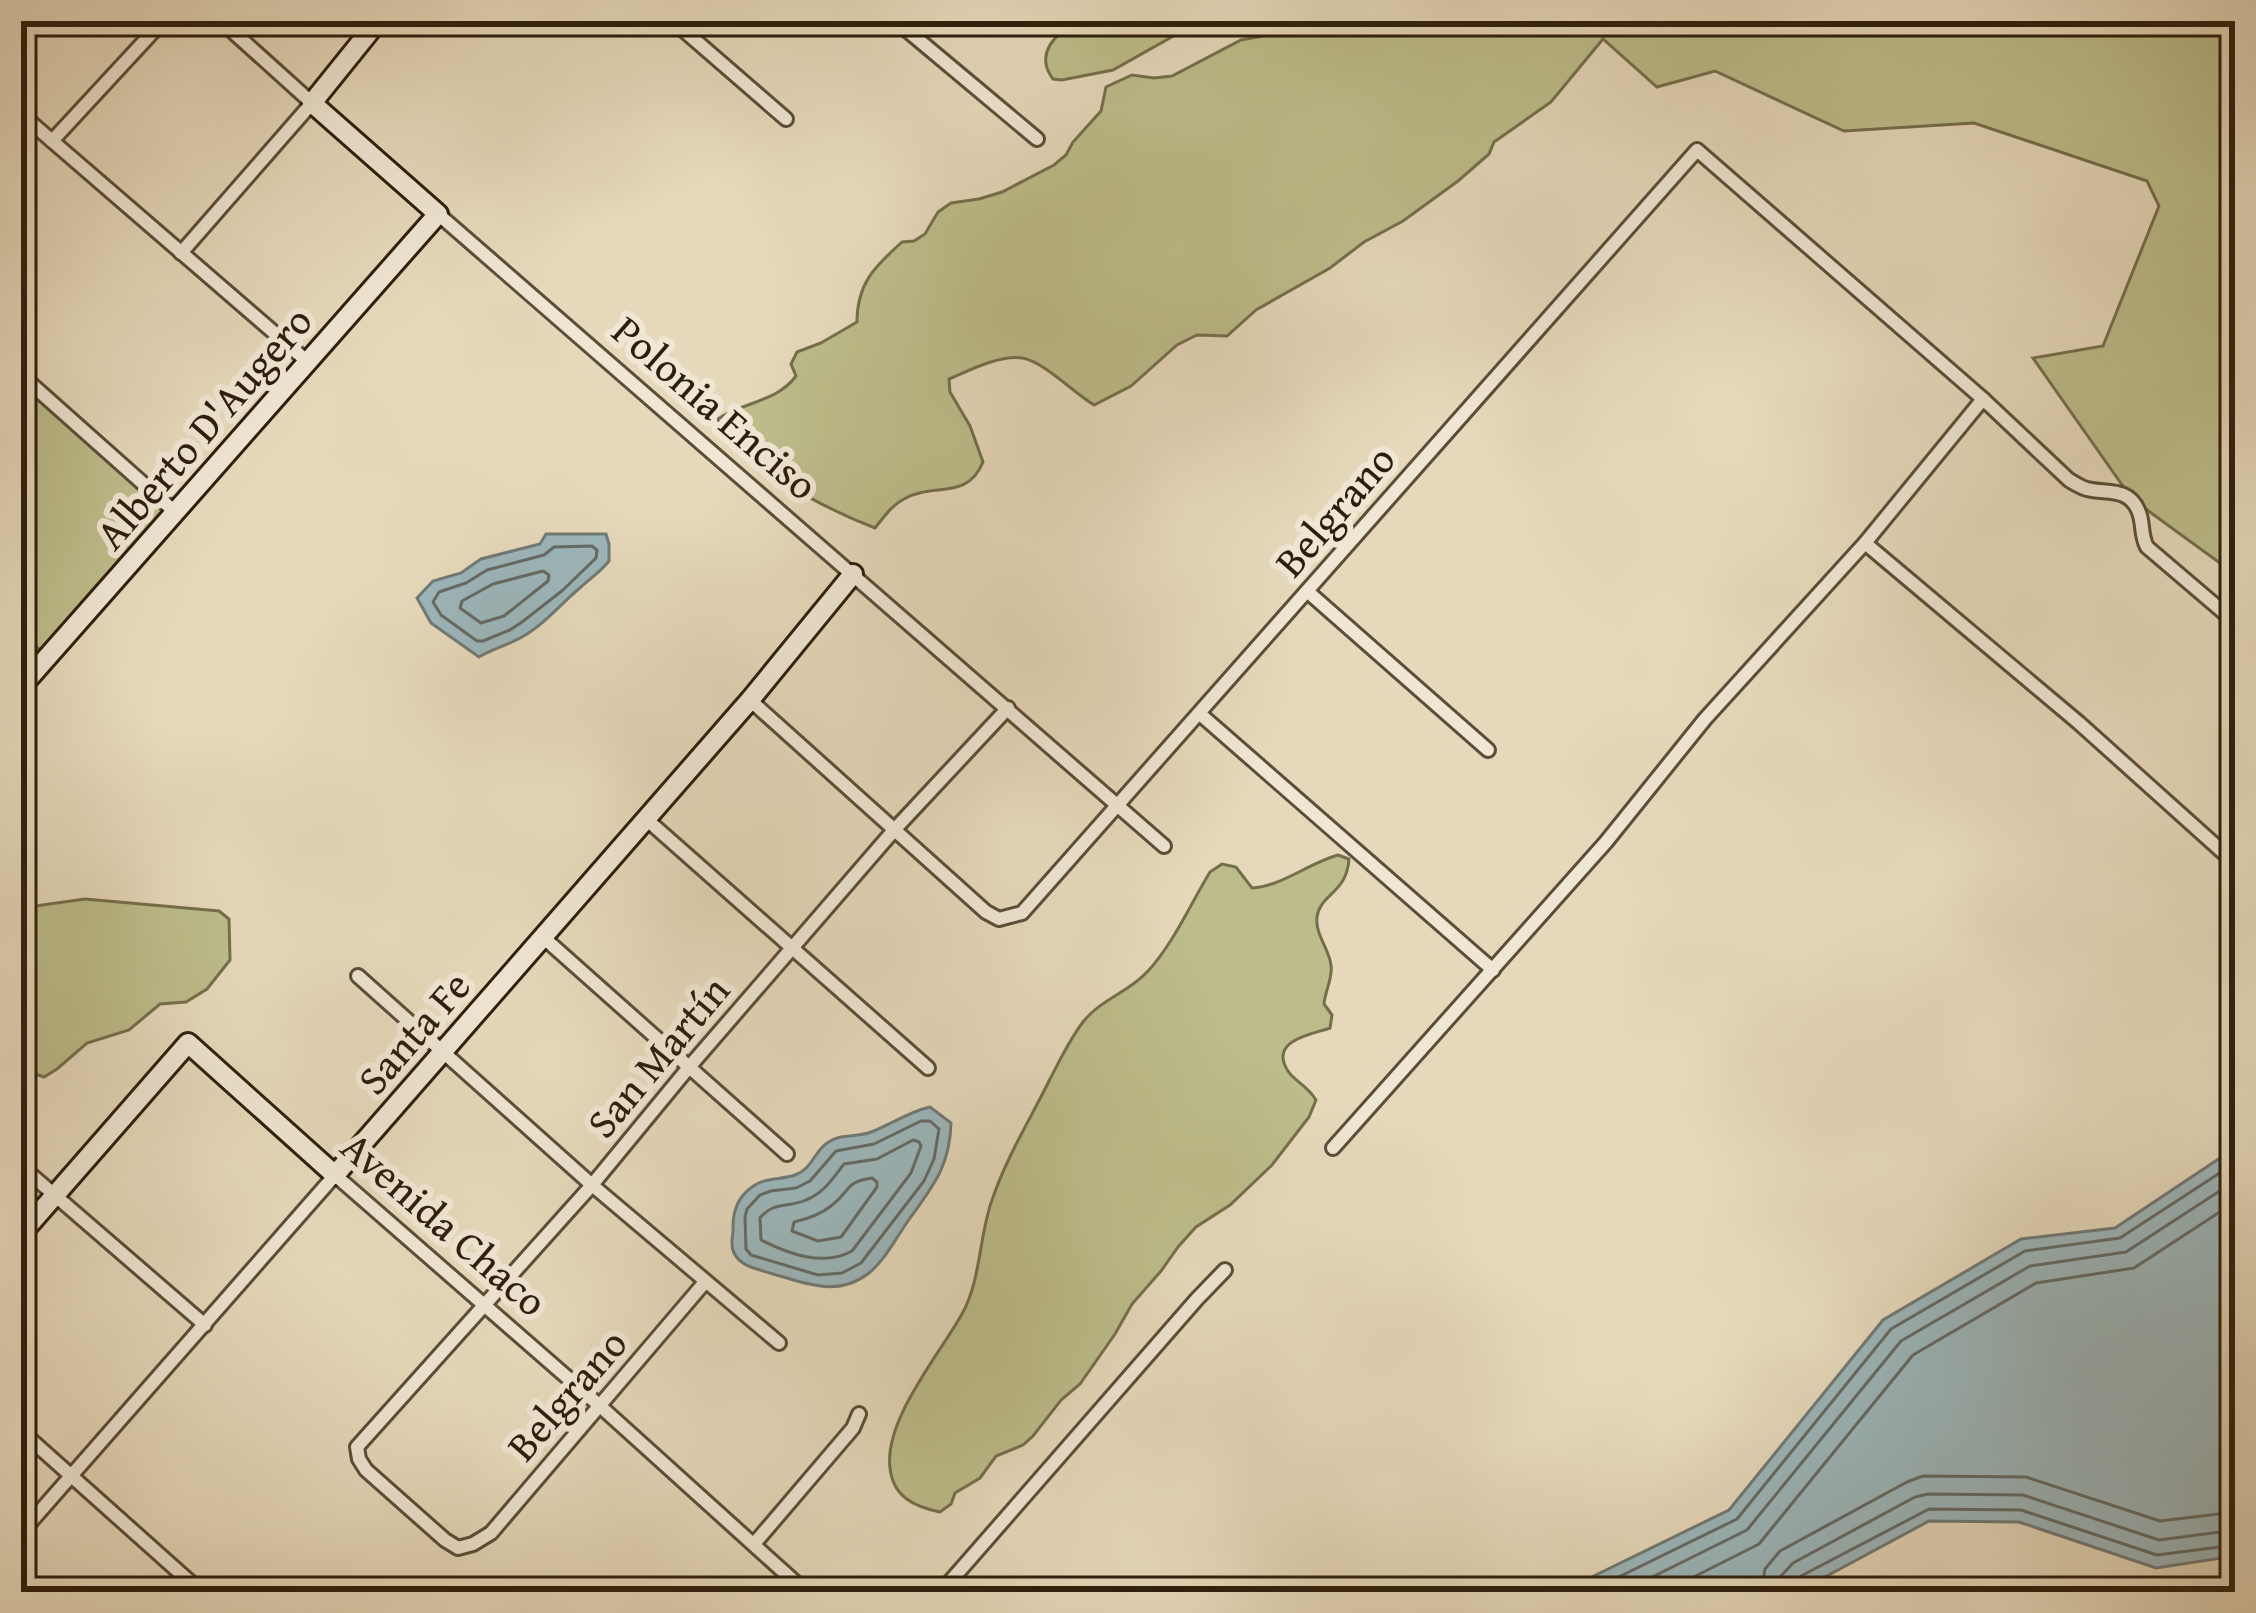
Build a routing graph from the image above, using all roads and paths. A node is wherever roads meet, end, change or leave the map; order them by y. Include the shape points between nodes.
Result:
1 (163, 21) edge
2 (221, 21) edge
3 (378, 21) edge
4 (673, 21) edge
5 (896, 21) edge
6 (312, 103) junction
7 (21, 114) edge
8 (786, 119) dead end
9 (1037, 139) dead end
10 (52, 141) junction
11 (438, 214) junction
12 (181, 253) junction
13 (308, 362) junction
14 (21, 375) edge
15 (1983, 399) junction
16 (175, 512) junction
17 (1865, 543) junction
18 (854, 574) junction
19 (1307, 591) junction
20 (2235, 622) edge
21 (21, 687) edge
22 (750, 700) junction
23 (1008, 708) junction
24 (1200, 714) junction
25 (1488, 750) dead end
26 (1119, 804) junction
27 (645, 818) junction
28 (895, 830) junction
29 (1164, 846) dead end
30 (2235, 863) edge
31 (544, 938) junction
32 (793, 946) junction
33 (1493, 970) junction
34 (358, 976) dead end
35 (443, 1052) junction
36 (690, 1066) junction
37 (928, 1068) dead end
38 (1333, 1148) dead end
39 (787, 1154) dead end
40 (21, 1166) edge
41 (335, 1175) junction
42 (592, 1185) junction
43 (54, 1196) junction
44 (21, 1234) edge
45 (1225, 1270) dead end
46 (705, 1282) junction
47 (485, 1305) junction
48 (205, 1325) junction
49 (778, 1343) dead end
50 (600, 1406) junction
51 (859, 1414) dead end
52 (21, 1431) edge
53 (74, 1476) junction
54 (21, 1533) edge
55 (473, 1544) joint
56 (754, 1544) junction
57 (198, 1589) edge
58 (806, 1592) edge
59 (941, 1592) edge

1 - 10 street
2 - 6 street, Polonia Enciso
3 - 6 main road
4 - 8 street
5 - 9 street
6 - 11 main road, Polonia Enciso
6 - 12 street
7 - 10 street
10 - 12 street
11 - 13 main road, Alberto D'Augero
11 - 18 street, Polonia Enciso
12 - 13 street
13 - 16 main road, Alberto D'Augero
14 - 16 street
15 - 17 street
15 - 19 street, Belgrano via 1697,150
15 - 20 street via 2069,480 2132,499 2147,547
16 - 21 main road, Alberto D'Augero
17 - 30 street
17 - 33 street
18 - 22 main road, Santa Fe
18 - 23 street, Polonia Enciso
19 - 24 street, Belgrano
19 - 25 street
22 - 27 main road, Santa Fe
22 - 28 street
23 - 26 street, Polonia Enciso
23 - 28 street, San Martín
24 - 26 street, Belgrano
24 - 33 street
26 - 28 street, Belgrano via 1022,913 999,919
26 - 29 street, Polonia Enciso
27 - 31 main road, Santa Fe
27 - 32 street
28 - 32 street, San Martín
31 - 35 main road, Santa Fe
31 - 36 street
32 - 36 street, San Martín
32 - 37 street
33 - 38 street
34 - 35 street
35 - 41 main road, Santa Fe
35 - 42 street
36 - 39 street
36 - 42 street, San Martín
40 - 43 street
41 - 43 main road, Avenida Chaco via 188,1043
41 - 47 street, Avenida Chaco
41 - 48 street, Santa Fe
42 - 46 street
42 - 47 street, San Martín
43 - 44 main road
43 - 48 street
45 - 59 street
46 - 49 street
46 - 50 street, Belgrano
47 - 50 street, Avenida Chaco
47 - 55 street, San Martín via 356,1447 366,1471 445,1540 458,1548
48 - 53 street, Santa Fe
50 - 55 street, Belgrano
50 - 56 street, Avenida Chaco
51 - 56 street
52 - 53 street
53 - 54 street, Santa Fe
53 - 57 street
56 - 58 street, Avenida Chaco

